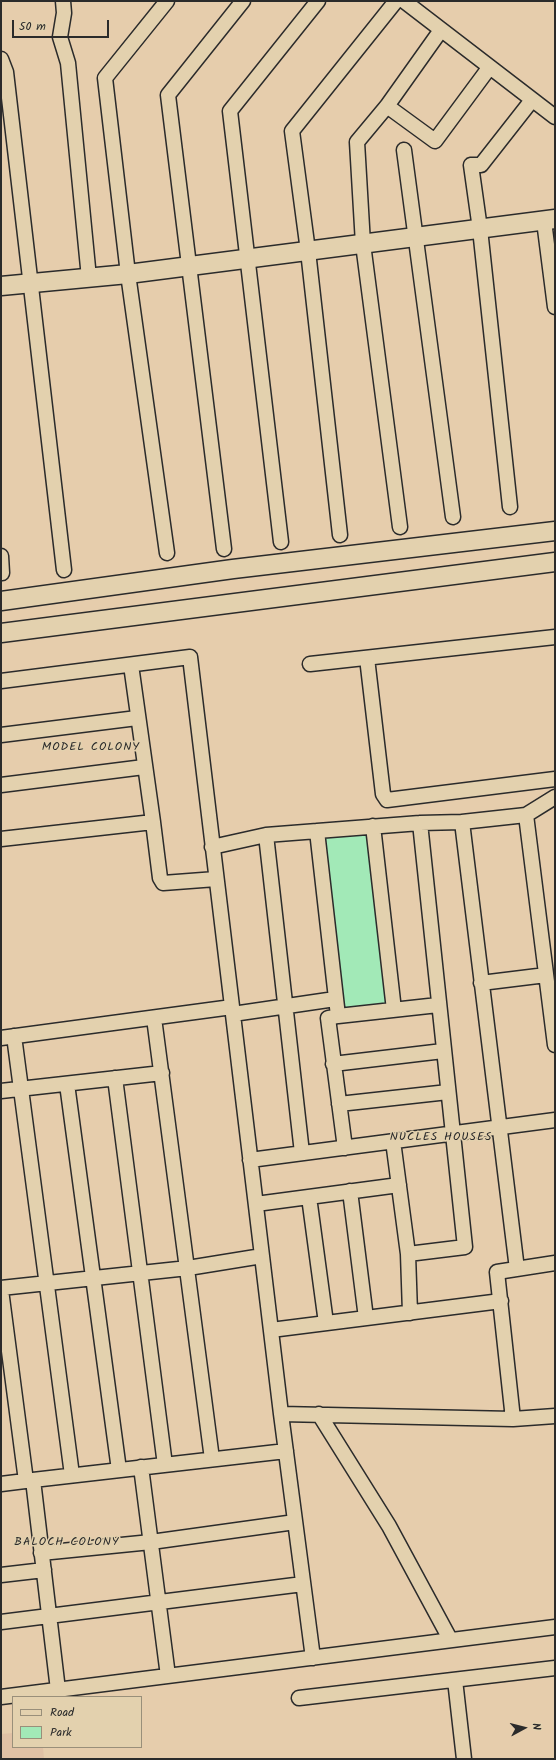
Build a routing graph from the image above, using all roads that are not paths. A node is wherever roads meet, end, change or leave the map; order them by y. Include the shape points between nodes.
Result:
1 (63, 1) edge
2 (167, 1) edge
3 (243, 1) edge
4 (318, 1) edge
5 (396, 1) edge
6 (404, 1) edge
7 (441, 30) junction
8 (1, 59) edge
9 (489, 68) junction
10 (532, 100) junction
11 (387, 106) junction
12 (555, 117) edge
13 (404, 150) dead end
14 (550, 220) edge
15 (480, 229) junction
16 (417, 237) junction
17 (363, 244) junction
18 (308, 251) junction
19 (248, 259) junction
20 (189, 266) junction
21 (128, 274) junction
22 (89, 278) junction
23 (31, 283) junction
24 (1, 286) edge
25 (555, 307) edge
26 (510, 507) dead end
27 (452, 517) dead end
28 (400, 527) dead end
29 (555, 531) edge
30 (340, 535) dead end
31 (281, 542) dead end
32 (224, 549) dead end
33 (167, 553) dead end
34 (1, 556) edge
35 (555, 562) edge
36 (64, 570) dead end
37 (2, 573) dead end
38 (1, 601) edge
39 (1, 634) edge
40 (555, 637) edge
41 (367, 658) junction
42 (310, 664) dead end
43 (130, 665) junction
44 (1, 681) edge
45 (138, 718) junction
46 (1, 735) edge
47 (144, 767) junction
48 (555, 779) edge
49 (1, 785) edge
50 (555, 797) edge
51 (526, 815) junction
52 (153, 822) junction
53 (462, 822) junction
54 (420, 823) junction
55 (373, 826) junction
56 (317, 831) junction
57 (266, 836) junction
58 (1, 839) edge
59 (212, 847) junction
60 (216, 879) junction
61 (546, 975) junction
62 (481, 983) junction
63 (335, 999) junction
64 (438, 1005) junction
65 (284, 1006) junction
66 (394, 1010) junction
67 (232, 1011) junction
68 (338, 1016) junction
69 (154, 1018) junction
70 (7, 1037) edge
71 (555, 1044) edge
72 (443, 1051) junction
73 (334, 1064) junction
74 (162, 1072) junction
75 (115, 1078) junction
76 (68, 1084) junction
77 (22, 1088) junction
78 (1, 1091) edge
79 (448, 1092) junction
80 (339, 1104) junction
81 (555, 1120) edge
82 (500, 1127) junction
83 (454, 1134) junction
84 (393, 1142) junction
85 (345, 1148) junction
86 (302, 1153) junction
87 (250, 1160) junction
88 (399, 1185) junction
89 (350, 1191) junction
90 (309, 1197) junction
91 (256, 1204) junction
92 (408, 1254) junction
93 (262, 1256) junction
94 (555, 1263) edge
95 (188, 1268) junction
96 (516, 1269) junction
97 (141, 1272) junction
98 (93, 1279) junction
99 (46, 1284) junction
100 (1, 1289) edge
101 (500, 1301) junction
102 (410, 1312) junction
103 (366, 1318) junction
104 (326, 1323) junction
105 (271, 1330) junction
106 (281, 1414) junction
107 (319, 1414) junction
108 (555, 1416) edge
109 (513, 1419) junction
110 (286, 1451) junction
111 (212, 1459) junction
112 (165, 1465) junction
113 (141, 1468) junction
114 (119, 1470) junction
115 (72, 1476) junction
116 (29, 1481) junction
117 (1, 1484) edge
118 (295, 1522) junction
119 (151, 1542) junction
120 (42, 1553) junction
121 (44, 1570) junction
122 (1, 1575) edge
123 (303, 1584) junction
124 (159, 1602) junction
125 (49, 1616) junction
126 (1, 1622) edge
127 (555, 1627) edge
128 (450, 1639) junction
129 (313, 1658) junction
130 (555, 1668) edge
131 (168, 1676) junction
132 (455, 1680) junction
133 (58, 1690) junction
134 (1, 1697) edge
135 (299, 1698) dead end
136 (464, 1759) edge

1 - 22 street via 60,37 68,64
2 - 21 street via 105,78
3 - 20 street via 168,95
4 - 19 street via 230,111
5 - 18 street via 292,131
6 - 7 street
7 - 9 street
7 - 11 street
8 - 23 street via 6,72
9 - 10 street
9 - 11 street via 434,141
10 - 12 street
10 - 15 street via 482,165 471,165
11 - 17 street via 357,142
13 - 16 street
14 - 15 street
14 - 25 street
15 - 16 street
15 - 26 street
16 - 17 street
16 - 27 street
17 - 18 street
17 - 28 street
18 - 19 street
18 - 30 street
19 - 20 street
19 - 31 street
20 - 21 street
20 - 32 street
21 - 22 street
21 - 33 street
22 - 23 street
23 - 24 street
23 - 36 street
29 - 38 street via 233,569
34 - 37 street
35 - 39 street
40 - 41 street
41 - 42 street
41 - 48 street via 383,794 387,800
43 - 44 street
43 - 45 street
43 - 59 street via 190,657
45 - 46 street
45 - 47 street
47 - 49 street
47 - 52 street
50 - 51 street
51 - 53 street
51 - 61 street
52 - 58 street
52 - 60 street via 160,878 163,883
53 - 54 street
53 - 62 street
54 - 55 street
54 - 64 street
55 - 56 street
55 - 66 street
56 - 57 street
56 - 63 street
57 - 59 street
57 - 65 street
59 - 60 street
60 - 67 street
61 - 62 street
61 - 71 street
62 - 82 street
63 - 65 street
63 - 68 street
64 - 66 street
64 - 72 street
65 - 67 street
65 - 86 street
66 - 68 street
67 - 69 street
67 - 87 street
68 - 73 street via 328,1018
69 - 70 street
69 - 74 street
70 - 77 street
72 - 73 street
72 - 79 street
73 - 80 street
74 - 75 street
74 - 95 street
75 - 76 street
75 - 97 street
76 - 77 street
76 - 98 street
77 - 78 street
77 - 99 street
79 - 80 street
79 - 83 street
80 - 85 street
81 - 82 street
82 - 83 street
82 - 96 street
83 - 84 street
83 - 92 street via 465,1247
84 - 85 street
84 - 88 street
85 - 86 street
86 - 87 street
87 - 91 street
88 - 89 street
88 - 92 street
89 - 90 street
89 - 103 street
90 - 91 street
90 - 104 street
91 - 93 street
92 - 102 street
93 - 95 street
93 - 105 street
94 - 96 street
95 - 97 street
95 - 111 street
96 - 101 street via 497,1272
97 - 98 street
97 - 112 street
98 - 99 street
98 - 114 street
99 - 100 street
99 - 115 street
100 - 116 street
101 - 102 street
101 - 109 street
102 - 103 street
103 - 104 street
104 - 105 street
105 - 106 street
106 - 107 street
106 - 110 street
107 - 109 street
107 - 128 street via 388,1526
108 - 109 street
110 - 111 street
110 - 118 street
111 - 112 street
112 - 113 street
113 - 114 street
113 - 119 street
114 - 115 street
115 - 116 street
116 - 117 street
116 - 120 street
118 - 119 street
118 - 123 street
119 - 120 street
119 - 124 street
120 - 121 street
121 - 122 street
121 - 125 street
123 - 124 street
123 - 129 street
124 - 125 street
124 - 131 street
125 - 126 street
125 - 133 street
127 - 128 street
128 - 129 street
129 - 131 street
130 - 132 street
131 - 133 street
132 - 135 street
132 - 136 street
133 - 134 street

